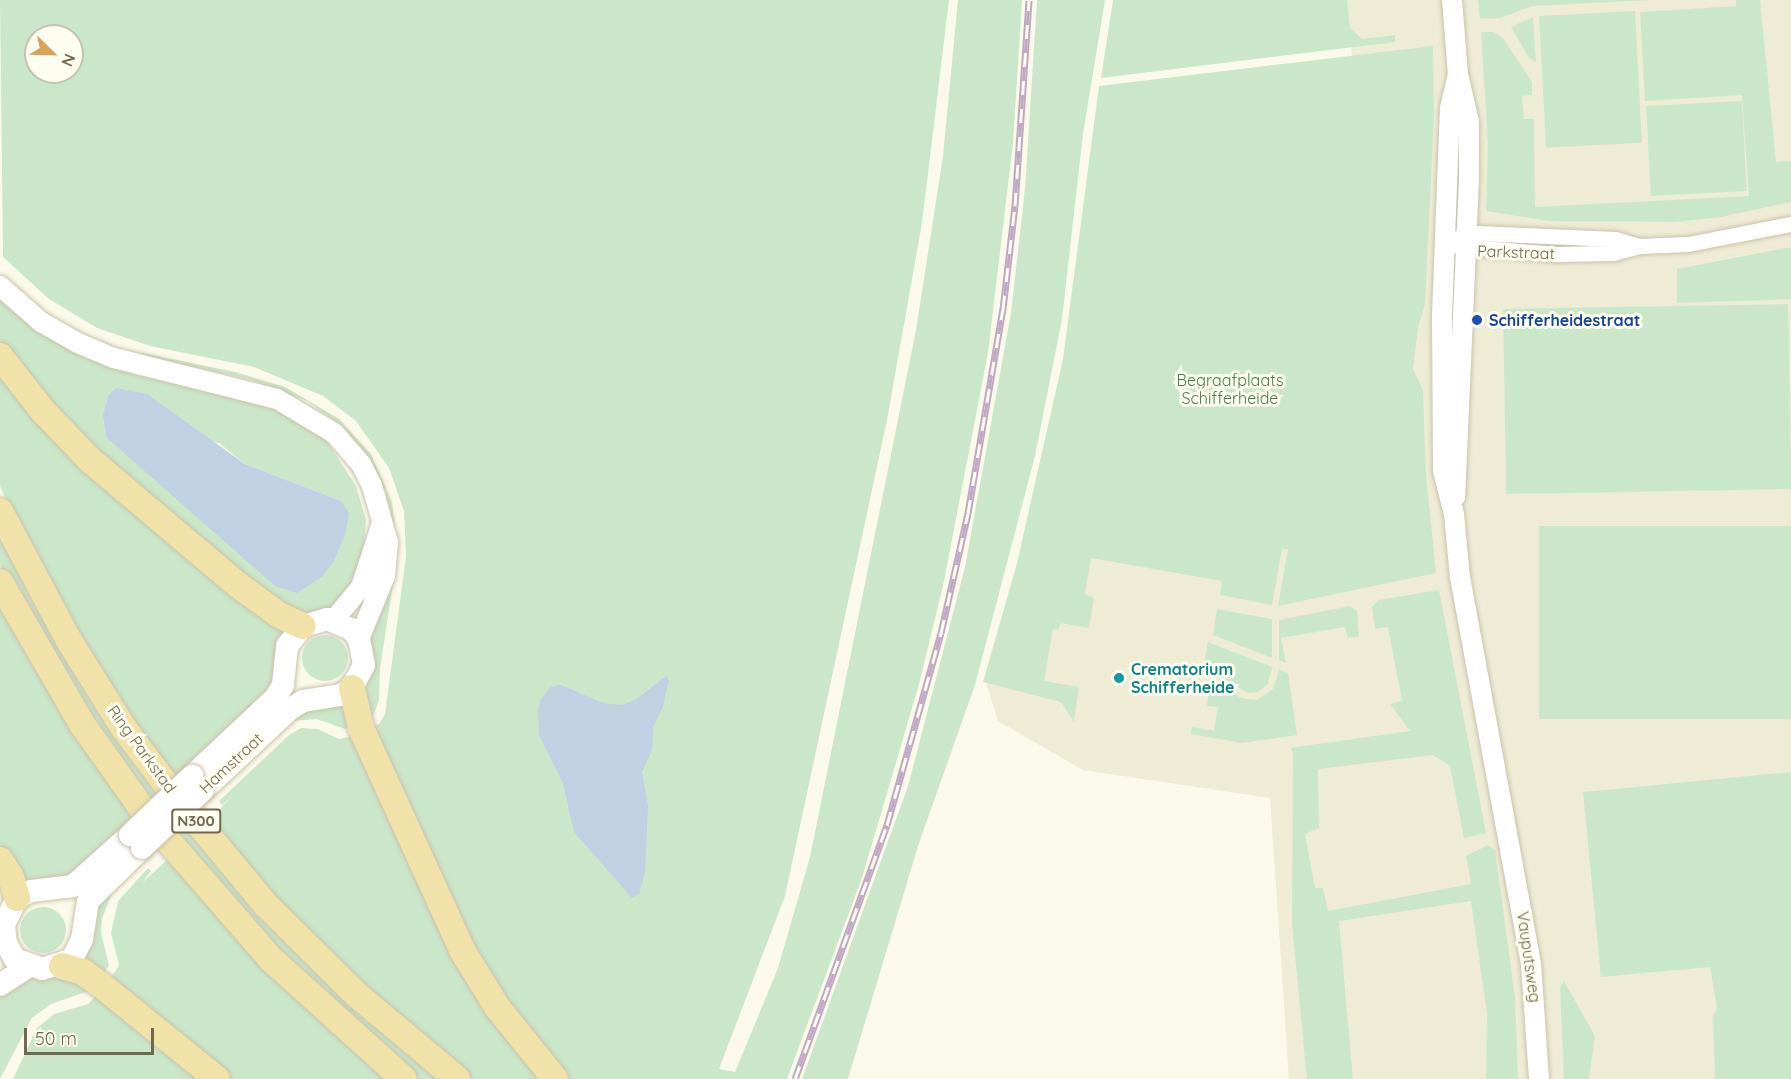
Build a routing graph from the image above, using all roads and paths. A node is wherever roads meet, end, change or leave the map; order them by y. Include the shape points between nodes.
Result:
1 (1452, 0) edge
2 (1458, 74) junction
3 (1791, 224) edge
4 (1445, 242) junction
5 (1467, 242) junction
6 (0, 286) edge
7 (0, 356) edge
8 (0, 511) edge
9 (1454, 514) junction
10 (381, 526) junction
11 (0, 582) edge
12 (333, 621) junction
13 (303, 626) junction
14 (359, 639) junction
15 (352, 688) junction
16 (198, 783) junction
17 (136, 842) junction
18 (0, 860) edge
19 (17, 898) junction
20 (3, 949) edge
21 (62, 966) junction
22 (28, 967) junction
23 (0, 985) edge
24 (217, 1079) edge
25 (404, 1079) edge
26 (457, 1079) edge
27 (555, 1079) edge
28 (1539, 1079) edge

1 - 2 street
2 - 4 street via 1450,108
2 - 5 street via 1469,122
3 - 5 street, Parkstraat via 1688,244 1601,253
4 - 5 street, Parkstraat
4 - 9 street via 1441,412 1443,471
5 - 9 street
6 - 10 street via 41,322 114,358 258,392 301,410 334,433 361,464 377,500
7 - 13 highway via 43,411 90,460 238,585 279,615
8 - 26 highway, Ring Parkstad / N300 via 68,639 123,727 195,820 266,905 357,995
9 - 28 street, Vauputsweg via 1460,577 1532,964
10 - 12 street via 361,587
10 - 14 street via 388,542 388,565
11 - 25 highway, Ring Parkstad / N300 via 82,724 151,821 272,959
12 - 13 main road
12 - 14 main road via 351,629
13 - 16 main road, Hamstraat via 287,646 283,685 275,698
14 - 15 main road via 364,665
15 - 16 main road, Hamstraat via 341,695 303,701 290,709
15 - 27 highway via 361,728 462,950 497,1007
16 - 17 main road, Hamstraat, bridge
17 - 19 main road, Hamstraat via 73,886 31,891
17 - 21 main road, Hamstraat via 88,901 79,949
18 - 19 highway via 11,877
19 - 20 main road via 4,924
20 - 22 main road
21 - 22 main road
21 - 24 highway via 82,972 101,985
22 - 23 main road

